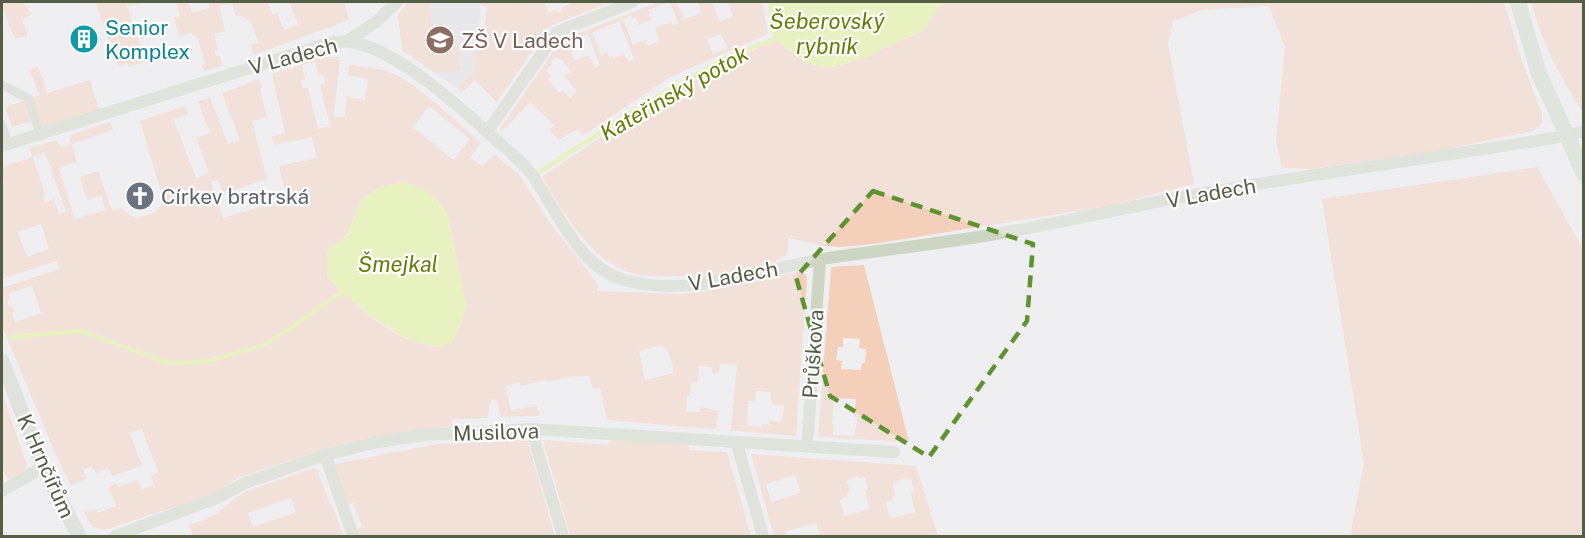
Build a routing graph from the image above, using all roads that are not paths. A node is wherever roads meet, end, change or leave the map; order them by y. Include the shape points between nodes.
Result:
1 (397, 2) edge
2 (633, 2) edge
3 (1518, 2) edge
4 (347, 41) junction
5 (2, 85) edge
6 (2, 125) edge
7 (1584, 131) edge
8 (487, 132) junction
9 (40, 134) junction
10 (1566, 136) junction
11 (5, 146) edge
12 (1584, 174) edge
13 (820, 260) junction
14 (2, 361) edge
15 (531, 429) junction
16 (737, 444) junction
17 (807, 447) junction
18 (894, 452) dead end
19 (325, 455) junction
20 (44, 467) junction
21 (2, 491) edge
22 (79, 537) edge
23 (115, 537) edge
24 (353, 537) edge
25 (563, 537) edge
26 (763, 537) edge

1 - 4 street
2 - 8 street via 557,32
3 - 10 main road via 1538,71
4 - 8 street, V Ladech via 367,46 403,65
4 - 9 street, V Ladech via 310,48
5 - 9 street via 29,99
6 - 11 street
7 - 10 street, V Ladech
8 - 13 street, V Ladech via 531,174 561,224 589,258 626,280 676,286 702,284
9 - 11 street, V Ladech
10 - 12 main road
10 - 13 street, V Ladech
13 - 17 street, Průškova
14 - 20 street, K Hrnčířům
15 - 16 street, Musilova
15 - 19 street, Musilova via 424,435
15 - 25 street
16 - 17 street, Musilova
16 - 26 street
17 - 18 street, Musilova
19 - 23 street, Musilova via 245,483 217,498
19 - 24 street
20 - 21 street
20 - 22 street, K Hrnčířům

